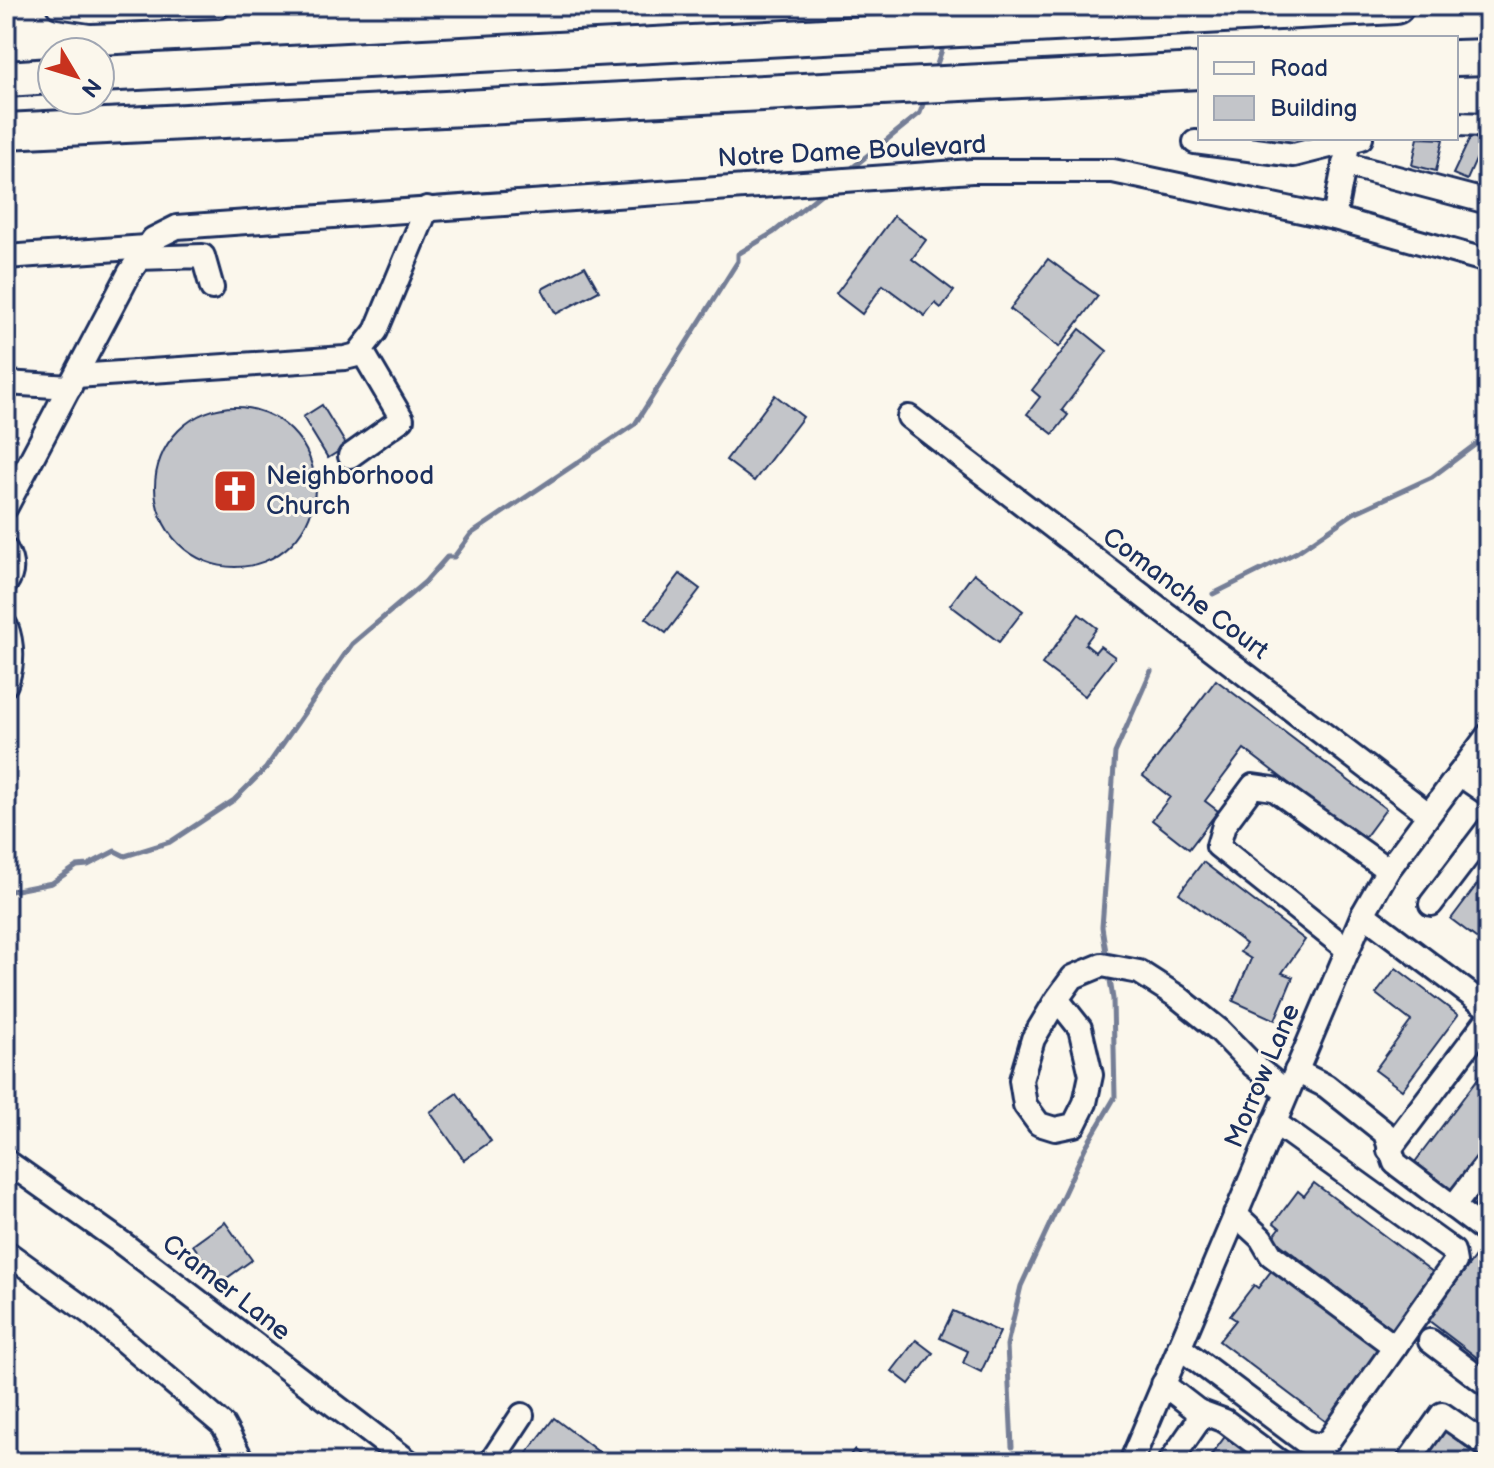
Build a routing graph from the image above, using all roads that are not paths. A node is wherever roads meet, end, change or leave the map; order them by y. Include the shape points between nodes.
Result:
1 (58, 6) edge
2 (219, 6) edge
3 (1396, 6) edge
4 (1488, 57) edge
5 (1458, 58) edge
6 (1198, 71) edge
7 (116, 73) edge
8 (36, 77) edge
9 (6, 79) edge
10 (1458, 124) edge
11 (1488, 125) edge
12 (6, 131) edge
13 (1355, 140) edge
14 (1195, 142) dead end
15 (1344, 164) junction
16 (1488, 202) edge
17 (427, 208) junction
18 (1334, 218) junction
19 (142, 253) junction
20 (6, 257) edge
21 (1488, 261) edge
22 (212, 288) dead end
23 (362, 351) junction
24 (73, 382) junction
25 (6, 383) edge
26 (909, 417) dead end
27 (350, 456) dead end
28 (6, 507) edge
29 (6, 550) edge
30 (6, 583) edge
31 (6, 626) edge
32 (6, 684) edge
33 (1488, 737) edge
34 (1459, 774) junction
35 (1488, 794) edge
36 (1428, 814) junction
37 (1488, 829) edge
38 (1388, 870) junction
39 (1431, 904) dead end
40 (1363, 914) junction
41 (1348, 950) junction
42 (1057, 999) junction
43 (1488, 1008) edge
44 (1488, 1019) edge
45 (1292, 1082) junction
46 (1274, 1122) junction
47 (1389, 1150) junction
48 (6, 1161) edge
49 (1488, 1162) edge
50 (1453, 1207) junction
51 (1235, 1214) junction
52 (1488, 1233) edge
53 (6, 1252) edge
54 (1430, 1341) dead end
55 (1179, 1347) junction
56 (1395, 1347) junction
57 (1163, 1384) junction
58 (1488, 1385) edge
59 (1198, 1411) junction
60 (522, 1415) dead end
61 (1488, 1446) edge
62 (243, 1462) edge
63 (409, 1462) edge
64 (491, 1462) edge
65 (1131, 1462) edge
66 (1170, 1462) edge
67 (1280, 1462) edge
68 (1408, 1462) edge

1 - 2 street via 91,11
3 - 7 highway
4 - 5 highway
6 - 12 highway
8 - 9 highway
10 - 11 street
13 - 14 street via 1294,155
13 - 15 street
15 - 16 street
15 - 18 street
17 - 18 street, Notre Dame Boulevard via 972,171 1113,171
17 - 19 street, Notre Dame Boulevard via 177,227 153,239
17 - 23 street via 376,331
18 - 21 street, Notre Dame Boulevard
19 - 20 street
19 - 22 street via 203,256
19 - 24 street
23 - 24 street via 345,358
23 - 27 street via 402,419
24 - 25 street
24 - 28 street
26 - 36 street, Comanche Court
29 - 30 street via 12,566
31 - 32 street via 11,651
33 - 34 street, Morrow Lane
34 - 35 street
34 - 36 street, Morrow Lane
36 - 38 street, Morrow Lane
37 - 39 street
38 - 40 street, Morrow Lane
38 - 41 street via 1274,789 1253,786 1224,825 1218,846
40 - 41 street, Morrow Lane
40 - 43 street
41 - 45 street, Morrow Lane
42 - 42 street via 1033,1039 1021,1080 1025,1105 1039,1124 1055,1129 1074,1125 1091,1075 1080,1028
42 - 45 street via 1073,977 1102,965 1139,972 1219,1030 1253,1065
44 - 47 street
45 - 46 street, Morrow Lane
45 - 47 street via 1326,1086 1385,1133
46 - 51 street, Morrow Lane
46 - 56 street via 1453,1251 1455,1262
47 - 50 street via 1395,1163
48 - 63 street, Cramer Lane
49 - 50 street
50 - 52 street
51 - 55 street, Morrow Lane
51 - 56 street via 1271,1255
53 - 62 street via 93,1315 223,1425
54 - 58 street
55 - 56 street via 1304,1441 1318,1446 1329,1440
55 - 57 street, Morrow Lane
57 - 59 street
57 - 65 street, Morrow Lane
59 - 66 street via 1197,1423
59 - 67 street via 1225,1421
60 - 64 street
61 - 68 street via 1442,1414

